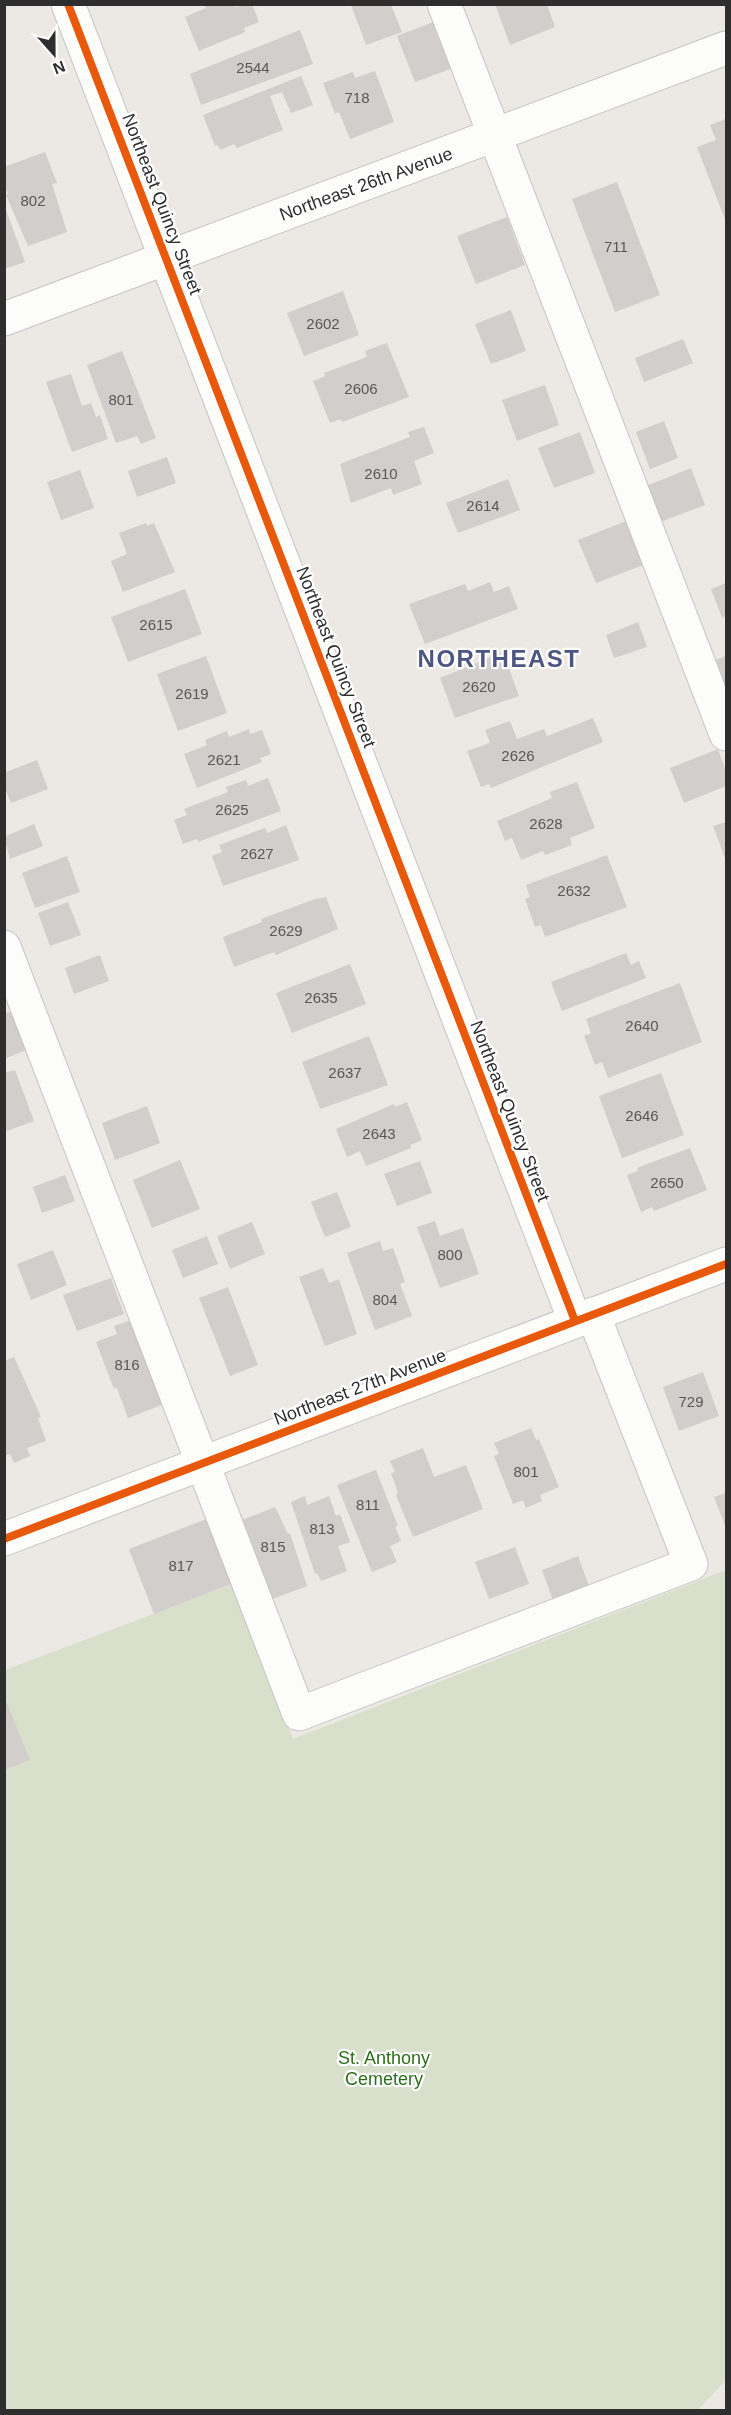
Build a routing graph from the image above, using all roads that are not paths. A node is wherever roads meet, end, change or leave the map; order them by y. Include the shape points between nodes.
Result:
1 (69, 4) edge
2 (444, 4) edge
3 (726, 48) edge
4 (495, 136) junction
5 (167, 259) junction
6 (4, 320) edge
7 (726, 734) edge
8 (4, 947) edge
9 (726, 1264) edge
10 (584, 1318) junction
11 (203, 1463) junction
12 (4, 1539) edge

1 - 5 street, Northeast Quincy Street
2 - 4 street
3 - 4 street, Northeast 26th Avenue
4 - 5 street, Northeast 26th Avenue
4 - 7 street
5 - 6 street, Northeast 26th Avenue
5 - 10 street, Northeast Quincy Street
8 - 11 street
9 - 10 street, Northeast 27th Avenue
10 - 11 street, Northeast 27th Avenue
10 - 11 street, Northeast Quincy Street via 691,1564 557,1616 299,1714
11 - 12 street, Northeast 27th Avenue

